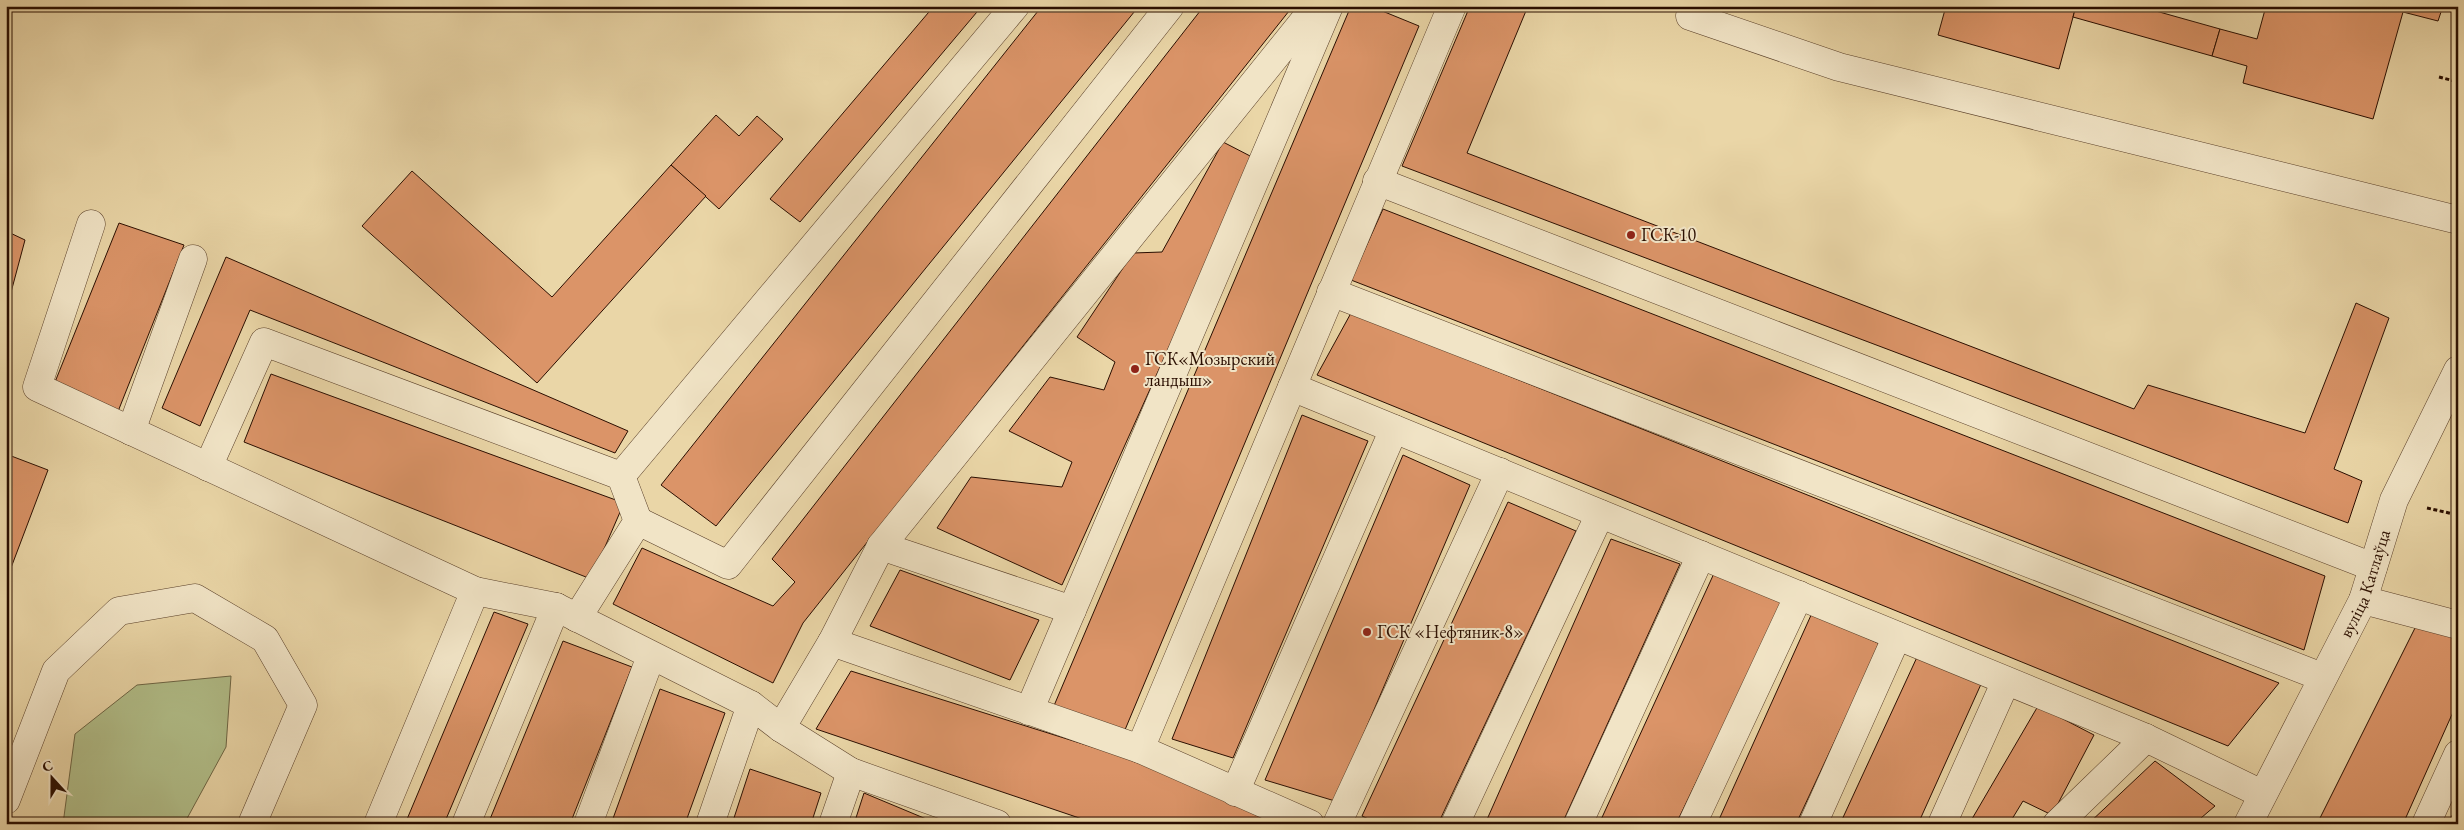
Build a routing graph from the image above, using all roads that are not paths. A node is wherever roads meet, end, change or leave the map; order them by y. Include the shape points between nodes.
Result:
1 (1015, 6) edge
2 (1170, 6) edge
3 (1316, 6) edge
4 (1329, 6) edge
5 (1693, 6) edge
6 (1447, 8) edge
7 (1377, 181) junction
8 (2454, 219) edge
9 (91, 224) dead end
10 (194, 259) dead end
11 (1331, 292) junction
12 (2458, 370) edge
13 (1292, 387) junction
14 (1394, 429) junction
15 (131, 431) junction
16 (208, 467) junction
17 (1500, 472) junction
18 (621, 476) junction
19 (1600, 514) junction
20 (638, 521) junction
21 (881, 546) junction
22 (1701, 555) junction
23 (2373, 567) junction
24 (475, 591) junction
25 (1799, 596) junction
26 (2362, 600) junction
27 (1072, 610) junction
28 (566, 613) junction
29 (2458, 625) edge
30 (1897, 636) junction
31 (832, 642) junction
32 (652, 656) junction
33 (2322, 677) junction
34 (2006, 680) junction
35 (752, 705) junction
36 (1029, 711) junction
37 (781, 728) junction
38 (2146, 738) junction
39 (1140, 750) junction
40 (2458, 754) edge
41 (851, 772) junction
42 (1236, 792) junction
43 (2262, 794) junction
44 (6, 800) edge
45 (948, 816) edge
46 (252, 824) edge
47 (378, 824) edge
48 (466, 824) edge
49 (588, 824) edge
50 (710, 824) edge
51 (833, 824) edge
52 (997, 824) edge
53 (1310, 824) edge
54 (1337, 824) edge
55 (1455, 824) edge
56 (1578, 824) edge
57 (1692, 824) edge
58 (1813, 824) edge
59 (1942, 824) edge
60 (2057, 824) edge
61 (2228, 824) edge
62 (2248, 824) edge
63 (2426, 824) edge

1 - 18 street
2 - 20 street via 728,565
3 - 21 street
4 - 27 street
5 - 8 street via 1690,16 1839,67
6 - 7 street
7 - 11 street
7 - 23 street
9 - 15 street via 37,387
10 - 15 street
11 - 13 street
11 - 33 street
12 - 23 street, вуліца Катлаўца via 2394,500
13 - 14 street
13 - 39 street
14 - 17 street
14 - 42 street
15 - 16 street
16 - 18 street via 264,342
16 - 24 street
17 - 19 street
17 - 54 street
18 - 20 street
19 - 22 street
19 - 55 street
20 - 28 street
21 - 27 street
21 - 31 street
22 - 25 street
22 - 56 street
23 - 26 street, вуліца Катлаўца
24 - 28 street
24 - 47 street
25 - 30 street
25 - 57 street
26 - 29 street
26 - 33 street, вуліца Катлаўца
27 - 36 street
28 - 32 street
28 - 48 street
30 - 34 street
30 - 58 street
31 - 36 street
31 - 37 street
32 - 35 street
32 - 49 street
33 - 43 street, вуліца Катлаўца
34 - 38 street
34 - 59 street
35 - 37 street
35 - 50 street
36 - 39 street
37 - 41 street
38 - 43 street
38 - 60 street
39 - 42 street
40 - 63 street
41 - 45 street
41 - 51 street
42 - 53 street
43 - 61 street
43 - 62 street, вуліца Катлаўца
44 - 46 street via 56,671 120,611 195,598 265,639 303,705
45 - 52 street

